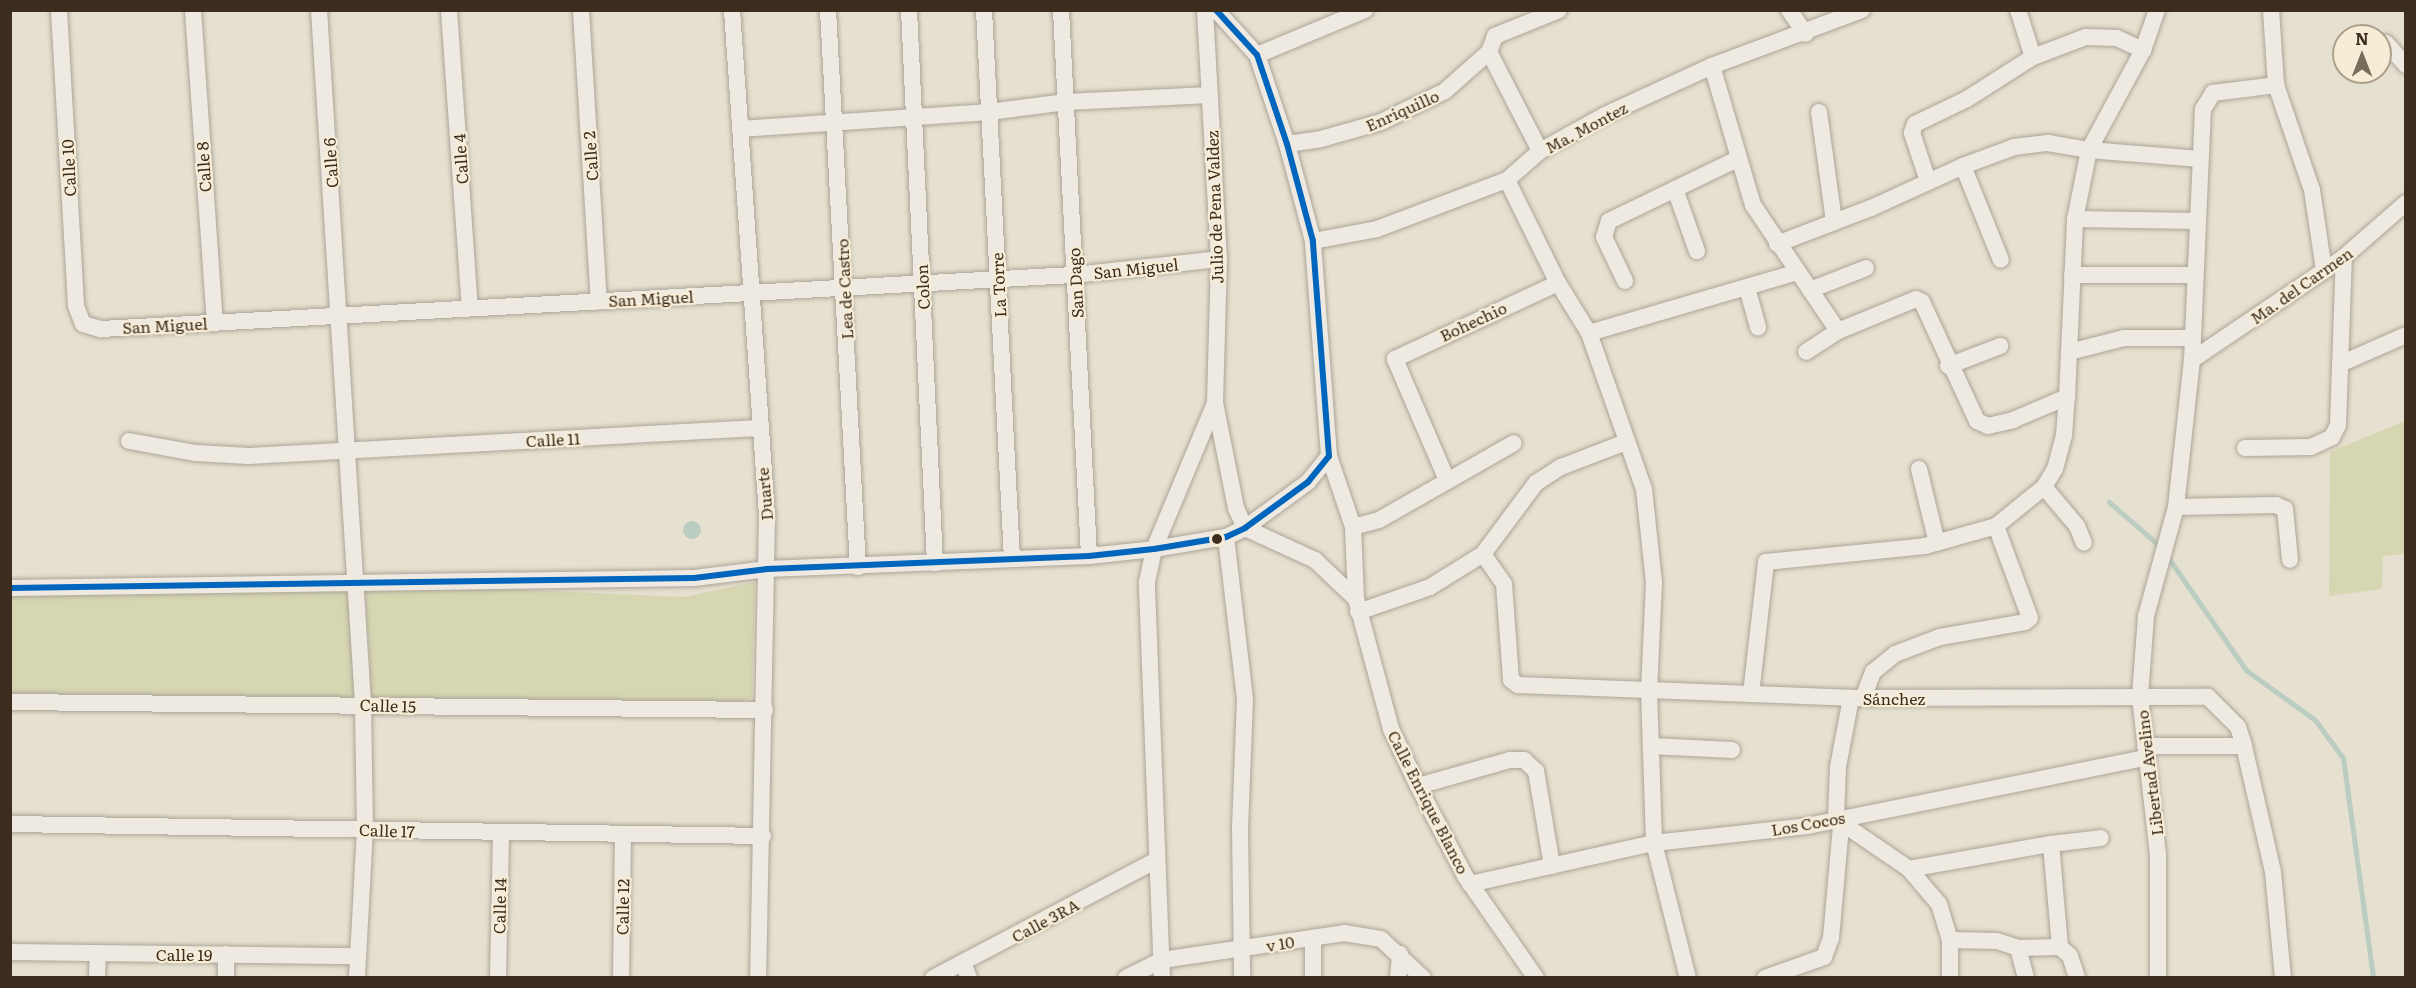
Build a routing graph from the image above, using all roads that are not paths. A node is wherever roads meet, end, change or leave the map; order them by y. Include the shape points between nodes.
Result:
1 (59, 10) edge
2 (194, 10) edge
3 (319, 10) edge
4 (449, 10) edge
5 (581, 10) edge
6 (732, 10) edge
7 (828, 10) edge
8 (909, 10) edge
9 (984, 10) edge
10 (1061, 10) edge
11 (1205, 10) edge
12 (1216, 10) edge
13 (1365, 10) edge
14 (1559, 10) edge
15 (1789, 10) edge
16 (1862, 10) edge
17 (2018, 10) edge
18 (2157, 10) edge
19 (2271, 10) edge
20 (1806, 34) junction
21 (2143, 50) junction
22 (2392, 50) edge
23 (1489, 52) junction
24 (1257, 55) junction
25 (2033, 57) junction
26 (2406, 65) edge
27 (1712, 66) junction
28 (2276, 85) junction
29 (1209, 95) junction
30 (1065, 102) junction
31 (989, 112) junction
32 (1819, 112) dead end
33 (914, 117) junction
34 (836, 123) junction
35 (740, 129) junction
36 (1287, 144) junction
37 (2089, 150) junction
38 (1540, 151) junction
39 (1737, 159) junction
40 (2200, 159) junction
41 (1963, 166) junction
42 (1507, 180) junction
43 (1928, 180) junction
44 (1675, 189) junction
45 (2406, 203) edge
46 (2075, 219) junction
47 (2198, 221) junction
48 (1834, 222) junction
49 (1313, 241) junction
50 (1777, 244) junction
51 (1697, 251) dead end
52 (2344, 257) junction
53 (1219, 259) junction
54 (2001, 260) dead end
55 (1866, 268) dead end
56 (2324, 270) junction
57 (1797, 272) junction
58 (1074, 274) junction
59 (2072, 275) junction
60 (2195, 275) junction
61 (998, 277) junction
62 (1625, 281) dead end
63 (922, 282) junction
64 (1558, 283) junction
65 (844, 287) junction
66 (1747, 288) junction
67 (1810, 290) junction
68 (752, 292) junction
69 (599, 301) junction
70 (470, 307) junction
71 (341, 316) junction
72 (215, 322) junction
73 (83, 324) joint
74 (1758, 327) dead end
75 (1838, 331) junction
76 (1588, 333) junction
77 (2406, 335) edge
78 (2193, 338) junction
79 (2000, 346) dead end
80 (1806, 352) dead end
81 (2069, 352) junction
82 (2192, 360) junction
83 (2340, 364) junction
84 (1948, 366) junction
85 (2067, 397) junction
86 (1215, 403) junction
87 (758, 428) junction
88 (129, 441) dead end
89 (1626, 442) junction
90 (1515, 443) dead end
91 (2245, 448) dead end
92 (349, 451) junction
93 (1329, 456) junction
94 (1919, 470) dead end
95 (1447, 480) junction
96 (2044, 487) junction
97 (2176, 507) junction
98 (1996, 526) junction
99 (1353, 527) junction
100 (1245, 528) junction
101 (1226, 537) junction
102 (1937, 543) junction
103 (2084, 543) dead end
104 (1154, 549) junction
105 (1483, 554) junction
106 (1089, 556) junction
107 (1012, 560) junction
108 (2290, 560) dead end
109 (935, 563) junction
110 (858, 567) junction
111 (766, 569) junction
112 (357, 583) junction
113 (10, 588) edge
114 (1357, 605) junction
115 (1649, 692) junction
116 (1751, 694) junction
117 (2140, 696) junction
118 (1857, 698) junction
119 (10, 702) edge
120 (363, 704) junction
121 (765, 710) junction
122 (1651, 746) junction
123 (2244, 746) junction
124 (1732, 750) dead end
125 (2145, 752) junction
126 (1418, 786) junction
127 (1839, 822) junction
128 (10, 824) edge
129 (365, 829) junction
130 (501, 835) junction
131 (623, 836) junction
132 (763, 836) junction
133 (2101, 838) dead end
134 (1654, 843) junction
135 (2051, 844) junction
136 (1155, 861) junction
137 (1552, 866) junction
138 (1910, 869) junction
139 (1470, 884) junction
140 (1313, 938) junction
141 (1950, 940) junction
142 (2018, 948) junction
143 (1243, 949) junction
144 (10, 952) edge
145 (2065, 952) junction
146 (98, 953) junction
147 (226, 954) junction
148 (1400, 954) junction
149 (357, 956) junction
150 (1162, 960) junction
151 (966, 970) edge
152 (97, 978) edge
153 (226, 978) edge
154 (357, 978) edge
155 (498, 978) edge
156 (621, 978) edge
157 (758, 978) edge
158 (933, 978) edge
159 (1126, 978) edge
160 (1162, 978) edge
161 (1242, 978) edge
162 (1313, 978) edge
163 (1398, 978) edge
164 (1423, 978) edge
165 (1536, 978) edge
166 (1688, 978) edge
167 (1765, 978) edge
168 (1950, 978) edge
169 (2026, 978) edge
170 (2077, 978) edge
171 (2158, 978) edge
172 (2283, 978) edge

1 - 73 street, Calle 10 via 76,306
2 - 72 street, Calle 8
3 - 71 street, Calle 6
4 - 70 street, Calle 4
5 - 69 street, Calle 2
6 - 35 street, Duarte
7 - 34 street, Lea de Castro
8 - 33 street, Colon
9 - 31 street, La Torre
10 - 30 street, San Dago
11 - 29 street, Julio de Pena Valdez
12 - 24 street
13 - 24 street
14 - 23 street, Enriquillo via 1495,36
15 - 20 street
16 - 20 street, Ma. Montez
17 - 25 street
18 - 21 street
19 - 28 street
20 - 27 street, Ma. Montez
21 - 25 street via 2117,38 2086,37
21 - 37 street
22 - 26 street
23 - 36 street, Enriquillo via 1445,91 1382,122
23 - 38 street
24 - 36 street, Calle Enrique Blanco
25 - 43 street via 1967,99 1916,124 1912,133
27 - 38 street, Ma. Montez via 1605,115
27 - 39 street
28 - 40 street, Libertad Avelino via 2213,93 2204,109
28 - 56 street via 2312,190
29 - 30 street
29 - 53 street, Julio de Pena Valdez
30 - 31 street
30 - 58 street, San Dago
31 - 33 street
31 - 61 street, La Torre
32 - 48 street
33 - 34 street
33 - 63 street, Colon
34 - 35 street
34 - 65 street, Lea de Castro
35 - 68 street, Duarte
36 - 49 street, Calle Enrique Blanco
37 - 40 street
37 - 41 street via 2031,143
37 - 46 street
38 - 42 street, Ma. Montez
39 - 44 street
39 - 50 street via 1753,205
40 - 47 street, Libertad Avelino
41 - 43 street
41 - 54 street
42 - 49 street, Ma. Montez via 1377,229
42 - 64 street
43 - 48 street
44 - 51 street
44 - 62 street via 1609,221 1604,229
45 - 52 street, Ma. del Carmen
46 - 47 street
46 - 59 street
47 - 60 street, Libertad Avelino
48 - 50 street
49 - 93 street, Calle Enrique Blanco
50 - 57 street
52 - 56 street, Ma. del Carmen
52 - 83 street
53 - 58 street, San Miguel
53 - 86 street, Julio de Pena Valdez
55 - 67 street
56 - 82 street, Ma. del Carmen
57 - 66 street
57 - 67 street
58 - 61 street, San Miguel
58 - 106 street, San Dago
59 - 60 street
59 - 81 street
60 - 78 street, Libertad Avelino
61 - 63 street, San Miguel
61 - 107 street, La Torre
63 - 65 street, San Miguel
63 - 109 street, Colon
64 - 76 street
64 - 95 street, Bohechio via 1399,355 1395,365
65 - 68 street, San Miguel
65 - 110 street, Lea de Castro
66 - 74 street
66 - 76 street
67 - 75 street
68 - 69 street, San Miguel
68 - 87 street, Duarte
69 - 70 street, San Miguel
70 - 71 street, San Miguel
71 - 72 street, San Miguel
71 - 92 street, Calle 6
72 - 73 street, San Miguel via 101,329
75 - 80 street
75 - 84 street via 1916,299 1922,302
76 - 89 street
77 - 83 street
78 - 81 street via 2124,338
78 - 82 street, Libertad Avelino
79 - 84 street
81 - 85 street
82 - 97 street, Libertad Avelino
83 - 91 street via 2338,425 2325,444
84 - 85 street via 1977,422 1988,426
85 - 96 street via 2064,436 2055,469
86 - 100 street, Julio de Pena Valdez via 1236,508
86 - 104 street, Julio de Pena Valdez
87 - 92 street, Calle 11
87 - 111 street, Duarte via 767,516
88 - 92 street, Calle 11 via 196,453 249,456
89 - 105 street via 1561,468 1536,483
89 - 115 street via 1644,489 1654,582
90 - 95 street
92 - 112 street, Calle 6
93 - 99 street, Calle Enrique Blanco
93 - 100 street via 1308,482
94 - 102 street
95 - 99 street via 1379,520
96 - 98 street
96 - 103 street via 2077,526
97 - 108 street via 2276,505 2286,509
97 - 117 street, Libertad Avelino via 2146,616
98 - 102 street
98 - 118 street via 2030,618 1940,637 1895,654 1873,672
99 - 114 street, Calle Enrique Blanco
100 - 101 street
100 - 114 street via 1315,560
101 - 104 street
101 - 143 street via 1245,699 1240,827
102 - 116 street via 1766,561
104 - 106 street
104 - 136 street, Julio de Pena Valdez via 1147,582
105 - 114 street via 1430,586
105 - 115 street, Sánchez via 1504,584 1511,680 1518,686
106 - 107 street
107 - 109 street
109 - 110 street
110 - 111 street
111 - 112 street via 694,579
111 - 121 street, Duarte
112 - 113 street
112 - 120 street, Calle 6
114 - 126 street, Calle Enrique Blanco via 1391,729
115 - 116 street, Sánchez
115 - 122 street
116 - 118 street, Sánchez
117 - 118 street, Sánchez
117 - 123 street, Sánchez via 2208,697 2238,727
117 - 125 street, Libertad Avelino
118 - 127 street via 1838,767
119 - 120 street, Calle 15
120 - 121 street, Calle 15
120 - 129 street, Calle 6
121 - 132 street, Duarte
122 - 124 street
122 - 134 street
123 - 125 street, Los Cocos
123 - 172 street, Sánchez via 2273,872
125 - 127 street, Los Cocos
125 - 171 street, Libertad Avelino via 2158,855
126 - 137 street via 1510,760 1524,760 1536,771
126 - 139 street, Calle Enrique Blanco
127 - 134 street, Los Cocos
127 - 138 street
127 - 167 street via 1831,938 1824,957
128 - 129 street, Calle 17
129 - 130 street, Calle 17
129 - 149 street, Calle 6
130 - 131 street, Calle 17
130 - 155 street, Calle 14
131 - 132 street, Calle 17
131 - 156 street, Calle 12
132 - 157 street, Duarte
133 - 135 street
134 - 137 street, Los Cocos
134 - 166 street
135 - 138 street
135 - 145 street
136 - 150 street, Julio de Pena Valdez
136 - 151 street, Calle 3RA
137 - 139 street, Los Cocos
138 - 141 street via 1939,904
139 - 165 street, Calle Enrique Blanco
140 - 143 street, v 10
140 - 148 street, v 10 via 1344,933 1381,939
140 - 162 street
141 - 142 street via 1998,941
141 - 168 street
142 - 145 street
142 - 169 street
143 - 150 street, v 10
143 - 161 street
144 - 146 street, Calle 19
145 - 170 street
146 - 147 street, Calle 19
146 - 152 street
147 - 149 street, Calle 19
147 - 153 street
148 - 163 street
148 - 164 street, v 10
149 - 154 street, Calle 6
150 - 159 street, v 10
150 - 160 street, Julio de Pena Valdez
151 - 158 street, Calle 3RA

